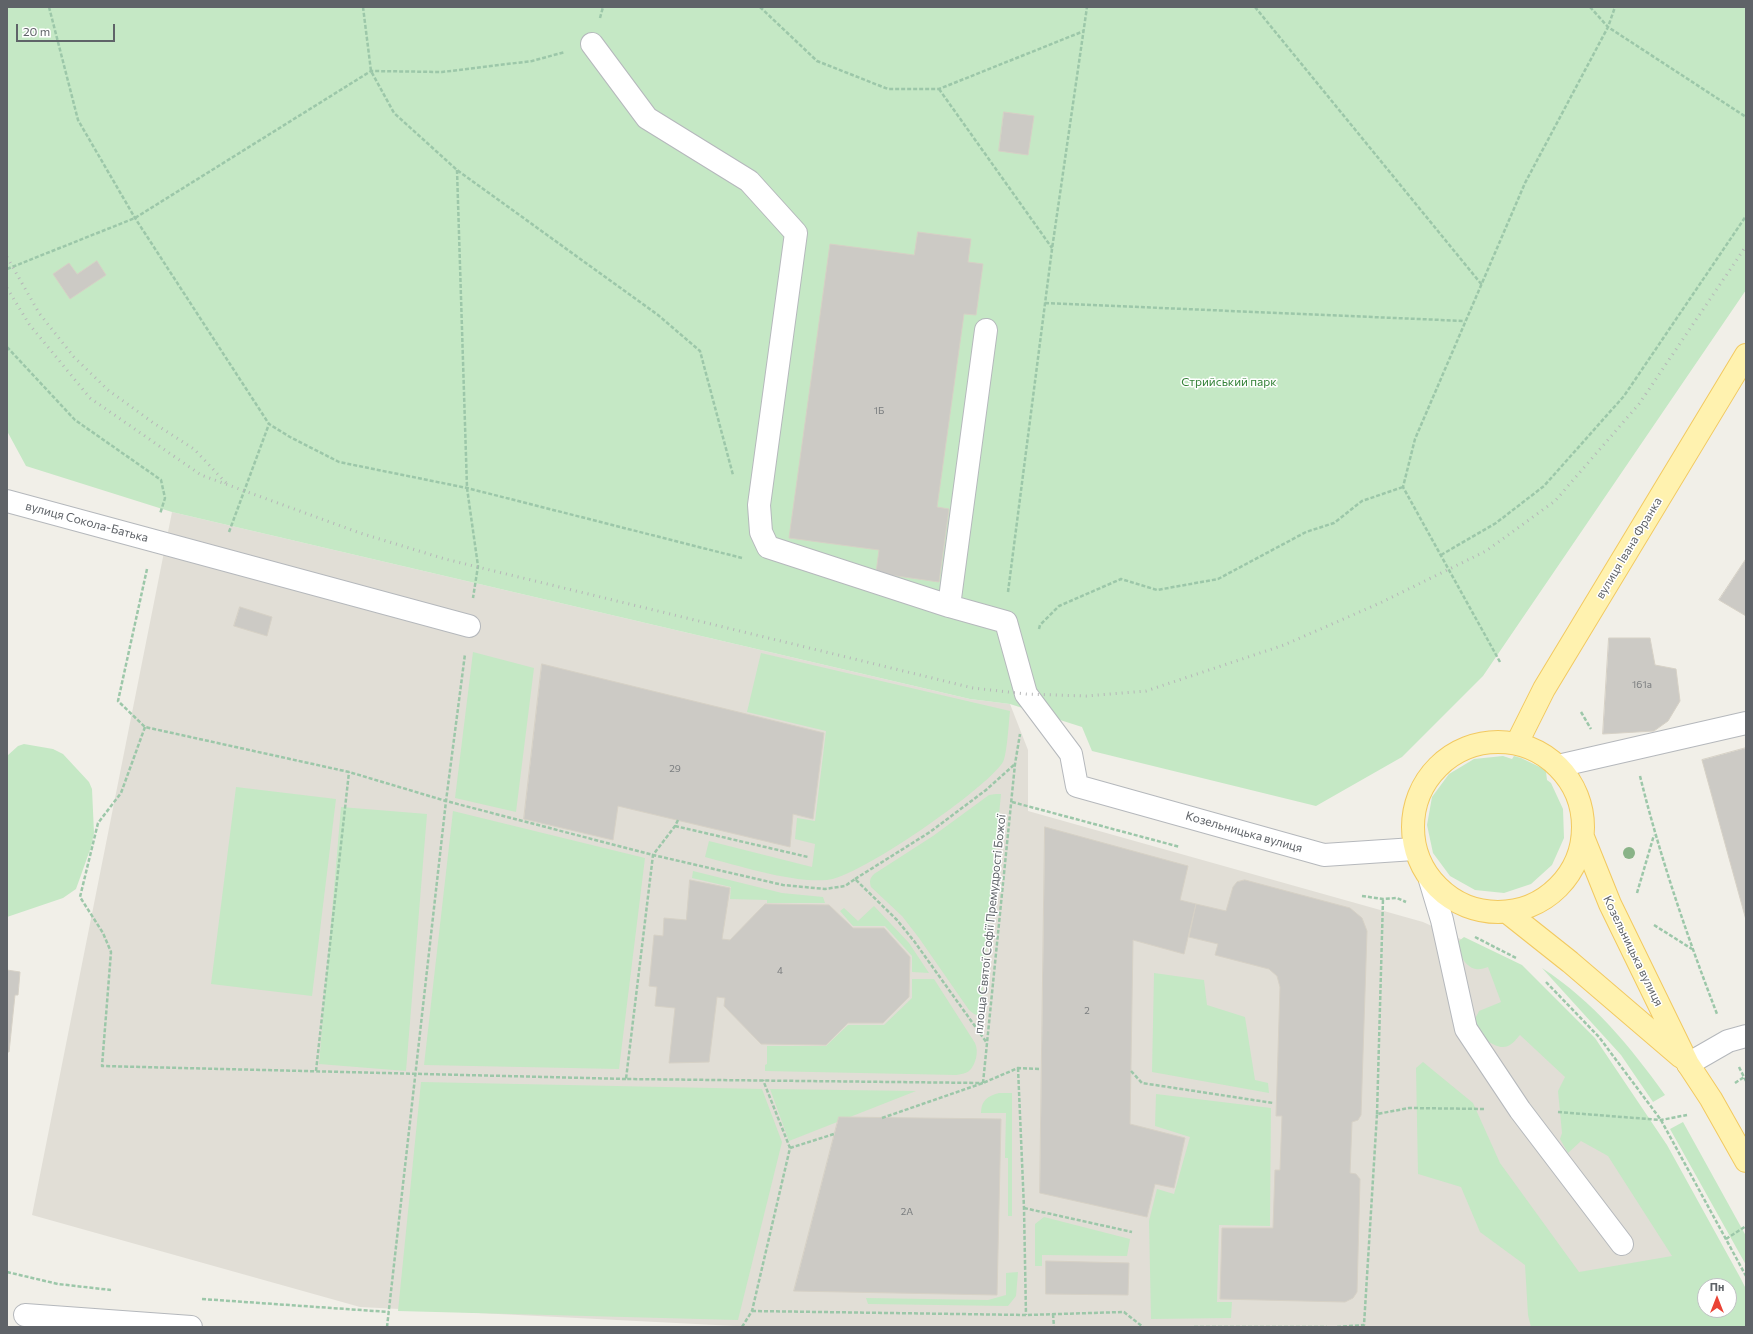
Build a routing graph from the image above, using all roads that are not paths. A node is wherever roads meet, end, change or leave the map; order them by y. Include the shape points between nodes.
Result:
1 (592, 44) road end
2 (986, 330) dead end
3 (1746, 355) edge
4 (7, 501) edge
5 (949, 606) junction
6 (468, 626) road end
7 (1746, 723) edge
8 (1517, 743) junction
9 (1558, 766) junction
10 (1583, 838) junction
11 (1414, 848) junction
12 (1430, 880) junction
13 (1506, 912) junction
14 (1737, 1038) edge
15 (1688, 1064) junction
16 (1746, 1161) edge
17 (1622, 1244) dead end
18 (25, 1316) dead end
19 (191, 1327) edge

1 - 5 street via 647,118 749,182 796,233 758,505 761,532 768,547
2 - 5 street
3 - 8 main road, вулиця Івана Франка via 1544,689
4 - 6 street, вулиця Сокола-Батька
5 - 11 street, Козельницька вулиця via 1006,616 1026,694 1071,754 1077,786 1324,855
7 - 9 street
8 - 9 main road via 1539,752
8 - 11 main road via 1482,743 1449,756 1425,781 1412,813
9 - 10 main road via 1574,787 1582,812
10 - 13 main road via 1575,865 1558,888 1534,905
10 - 15 main road, Козельницька вулиця via 1610,904
11 - 12 main road
12 - 13 main road via 1451,899 1478,910
12 - 17 street via 1442,920 1466,1029 1520,1110
13 - 15 main road, Козельницька вулиця via 1570,962
14 - 15 street
15 - 16 main road, Козельницька вулиця
18 - 19 street

